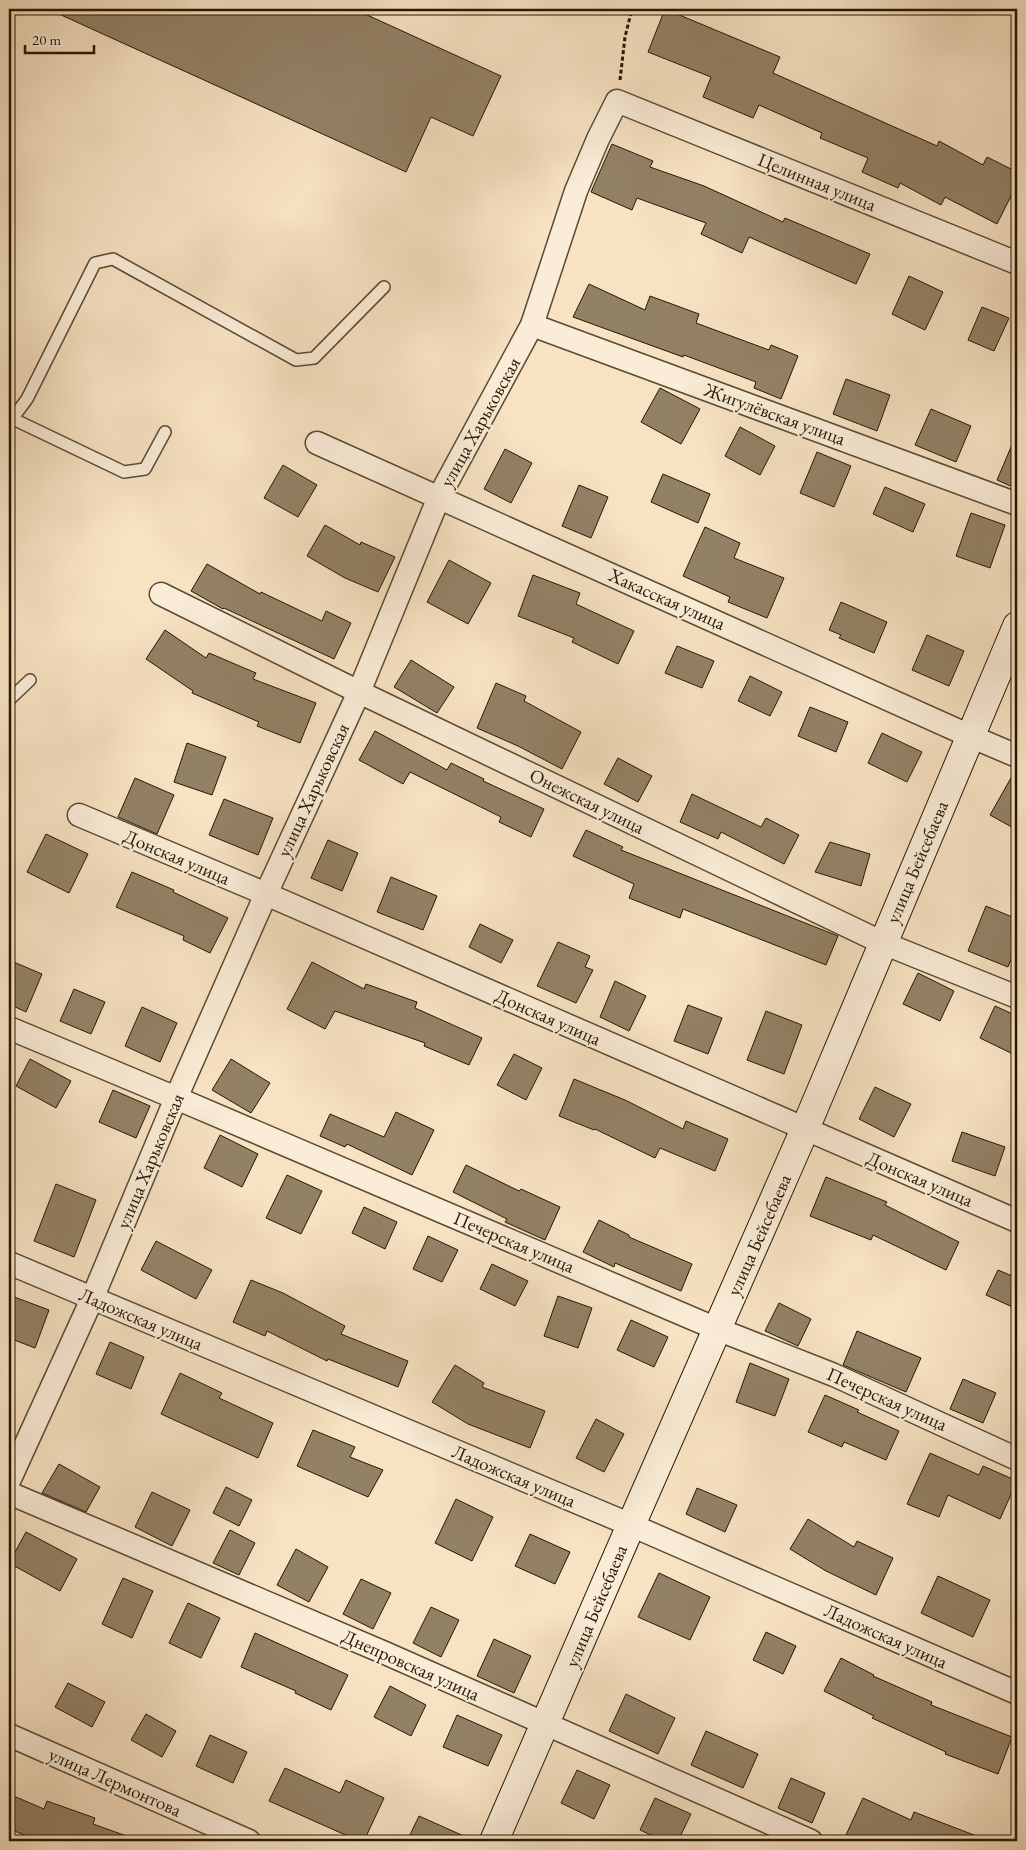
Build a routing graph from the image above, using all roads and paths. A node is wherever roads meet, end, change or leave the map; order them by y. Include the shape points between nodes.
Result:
1 (632, 9) edge
2 (617, 101) junction
3 (1017, 263) edge
4 (384, 287) dead end
5 (532, 325) junction
6 (10, 419) edge
7 (166, 432) dead end
8 (317, 443) dead end
9 (439, 496) junction
10 (1017, 504) edge
11 (161, 594) dead end
12 (1017, 626) edge
13 (30, 680) dead end
14 (358, 692) junction
15 (9, 700) edge
16 (970, 736) junction
17 (1017, 756) edge
18 (79, 815) dead end
19 (266, 894) junction
20 (883, 943) junction
21 (1017, 997) edge
22 (9, 1028) edge
23 (176, 1098) junction
24 (805, 1129) junction
25 (1017, 1221) edge
26 (9, 1263) edge
27 (92, 1299) junction
28 (717, 1329) junction
29 (1017, 1459) edge
30 (9, 1481) edge
31 (9, 1493) edge
32 (631, 1525) junction
33 (1017, 1693) edge
34 (545, 1724) junction
35 (9, 1735) edge
36 (249, 1841) edge
37 (494, 1841) edge
38 (811, 1841) edge

1 - 2 path
2 - 3 street, Целинная улица
2 - 5 street, улица Харьковская via 576,191
4 - 6 lane via 314,358 296,360 113,259 95,263 27,399
5 - 9 street, улица Харьковская
5 - 10 street, Жигулёвская улица
6 - 7 lane via 124,472 144,469
8 - 9 street, Хакасская улица
9 - 14 street, улица Харьковская
9 - 16 street, Хакасская улица
11 - 14 street, Онежская улица
12 - 16 street, улица Бейсебаева
13 - 15 lane
14 - 19 street, улица Харьковская
14 - 20 street, Онежская улица
16 - 17 street, Хакасская улица
16 - 20 street, улица Бейсебаева
18 - 19 street, Донская улица
19 - 23 street, улица Харьковская
19 - 24 street, Донская улица
20 - 21 street, Онежская улица
20 - 24 street, улица Бейсебаева
22 - 23 street, Печерская улица
23 - 27 street, улица Харьковская
23 - 28 street, Печерская улица
24 - 25 street, Донская улица
24 - 28 street, улица Бейсебаева
26 - 27 street, Ладожская улица
27 - 30 street, улица Харьковская
27 - 32 street, Ладожская улица
28 - 29 street, Печерская улица via 834,1375
28 - 32 street, улица Бейсебаева
31 - 34 street, Днепровская улица
32 - 33 street, Ладожская улица
32 - 34 street, улица Бейсебаева
34 - 37 street, улица Бейсебаева
34 - 38 street, Днепровская улица
35 - 36 street, улица Лермонтова

